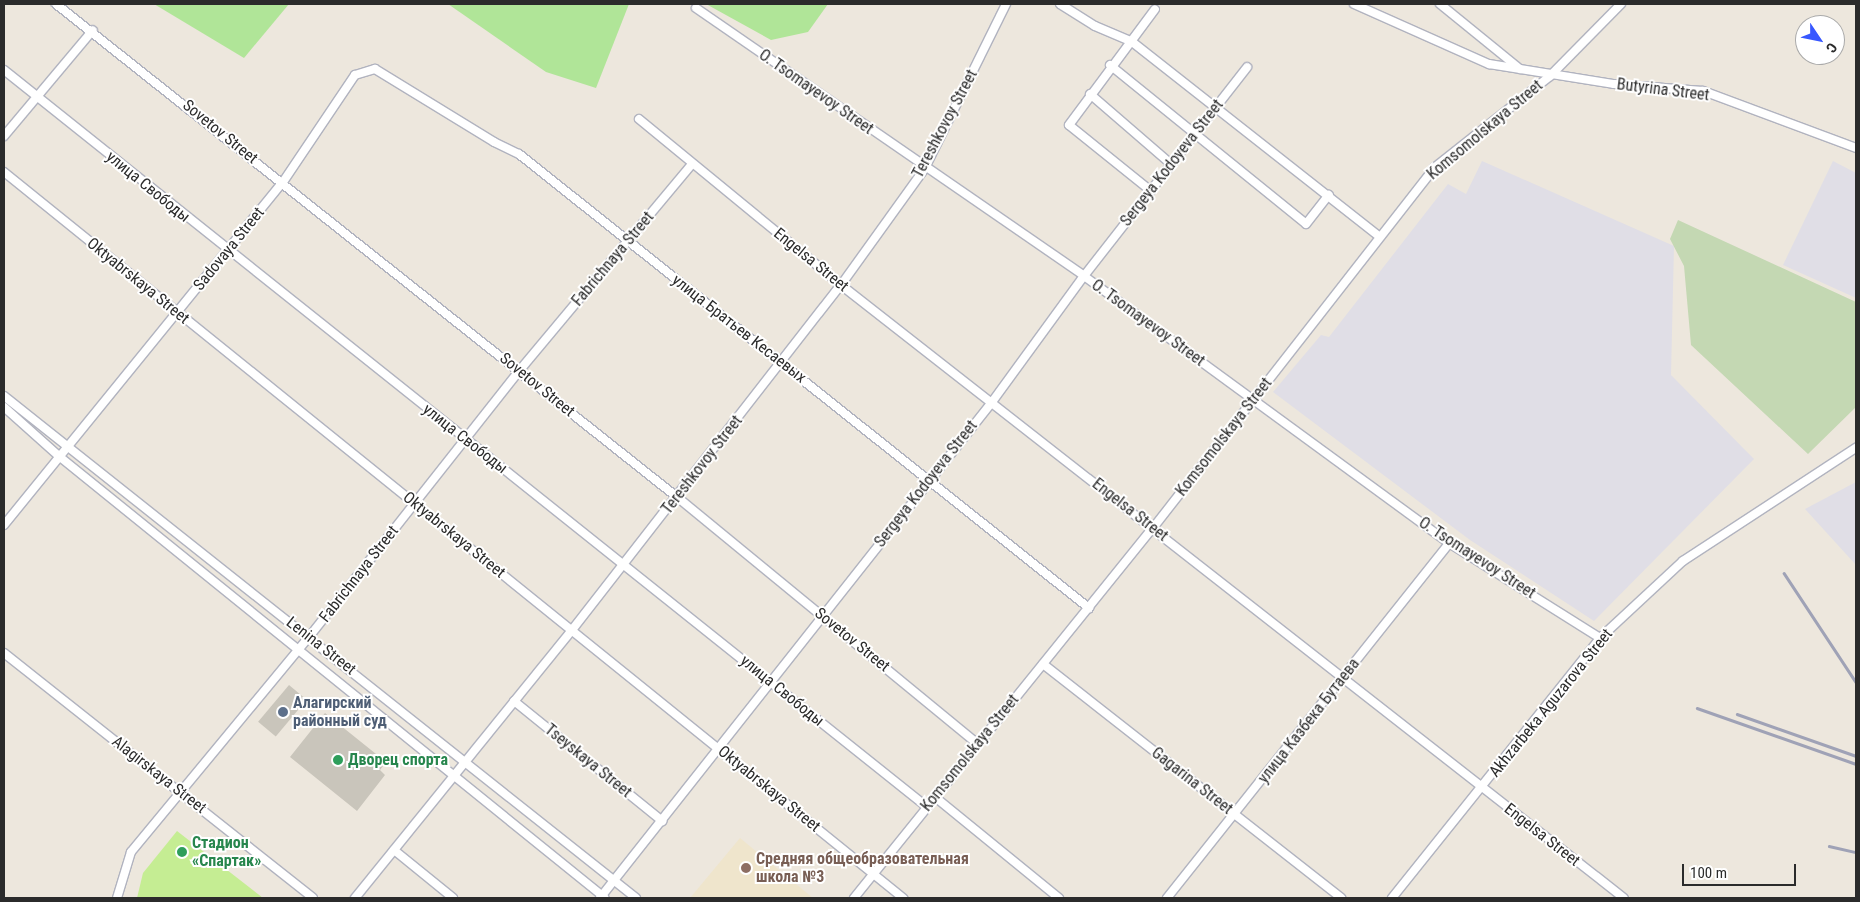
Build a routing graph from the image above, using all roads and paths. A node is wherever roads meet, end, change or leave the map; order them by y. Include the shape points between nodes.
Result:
1 (56, 4) edge
2 (1006, 4) edge
3 (1060, 4) edge
4 (1354, 4) edge
5 (1440, 4) edge
6 (1621, 4) edge
7 (696, 8) dead end
8 (1155, 9) dead end
9 (93, 30) junction
10 (1131, 41) junction
11 (1110, 65) junction
12 (1247, 67) dead end
13 (375, 69) joint
14 (4, 70) edge
15 (1522, 70) junction
16 (1550, 76) junction
17 (1090, 94) junction
18 (38, 97) junction
19 (1217, 106) junction
20 (639, 119) dead end
21 (1196, 134) junction
22 (4, 136) edge
23 (1856, 148) edge
24 (692, 164) junction
25 (1171, 164) junction
26 (925, 168) junction
27 (4, 172) edge
28 (283, 182) junction
29 (1151, 191) junction
30 (1329, 195) junction
31 (1380, 236) junction
32 (628, 241) junction
33 (228, 251) junction
34 (1084, 276) junction
35 (842, 286) junction
36 (177, 313) junction
37 (782, 362) junction
38 (519, 371) junction
39 (4, 396) edge
40 (1254, 399) junction
41 (992, 402) junction
42 (4, 407) edge
43 (465, 439) junction
44 (68, 447) junction
45 (1856, 448) edge
46 (60, 457) junction
47 (927, 481) junction
48 (677, 497) junction
49 (414, 503) junction
50 (4, 526) edge
51 (1152, 528) junction
52 (1449, 542) junction
53 (623, 565) junction
54 (1089, 608) junction
55 (823, 616) junction
56 (572, 630) junction
57 (309, 637) junction
58 (1600, 638) junction
59 (298, 650) junction
60 (4, 652) edge
61 (1043, 664) junction
62 (1342, 678) junction
63 (771, 682) junction
64 (514, 701) junction
65 (978, 744) junction
66 (719, 749) junction
67 (464, 761) junction
68 (453, 775) junction
69 (1483, 788) junction
70 (180, 792) junction
71 (934, 798) junction
72 (926, 807) junction
73 (1234, 814) junction
74 (662, 821) junction
75 (394, 850) junction
76 (873, 874) junction
77 (614, 881) junction
78 (603, 897) edge
79 (117, 898) edge
80 (313, 898) edge
81 (355, 898) edge
82 (453, 898) edge
83 (636, 898) edge
84 (854, 898) edge
85 (904, 898) edge
86 (1059, 898) edge
87 (1167, 898) edge
88 (1341, 898) edge
89 (1392, 898) edge
90 (1624, 898) edge

1 - 9 street, Sovetov Street
2 - 26 street, Tereshkovoy Street
3 - 10 street via 1095,26
4 - 15 street, Butyrina Street via 1489,64
5 - 15 street
6 - 16 street, Komsomolskaya Street
7 - 26 street, O. Tsomayevoy Street
8 - 10 street
9 - 18 street
9 - 28 street, Sovetov Street
10 - 11 street
10 - 19 street
11 - 17 street
11 - 21 street
12 - 19 street, Sergeya Kodoyeva Street
13 - 28 street, Sadovaya Street via 355,75
13 - 32 street, улица Братьев Кесаевых via 519,154
14 - 18 street, улица Свободы
15 - 16 street, Butyrina Street
16 - 23 street, Butyrina Street via 1703,91
16 - 31 street, Komsomolskaya Street via 1434,168
17 - 25 street
17 - 29 street via 1069,125
18 - 22 street
18 - 33 street, улица Свободы
19 - 21 street, Sergeya Kodoyeva Street
19 - 30 street
20 - 24 street, Engelsa Street
21 - 25 street, Sergeya Kodoyeva Street
21 - 30 street via 1306,224
24 - 32 street, Fabrichnaya Street
24 - 35 street, Engelsa Street
25 - 29 street, Sergeya Kodoyeva Street
26 - 34 street, O. Tsomayevoy Street
26 - 35 street, Tereshkovoy Street
27 - 36 street, Oktyabrskaya Street
28 - 33 street, Sadovaya Street
28 - 38 street, Sovetov Street
29 - 34 street, Sergeya Kodoyeva Street
30 - 31 street
31 - 40 street, Komsomolskaya Street
32 - 37 street, улица Братьев Кесаевых
32 - 38 street, Fabrichnaya Street
33 - 36 street, Sadovaya Street
33 - 43 street, улица Свободы
34 - 40 street, O. Tsomayevoy Street
34 - 41 street, Sergeya Kodoyeva Street
35 - 37 street, Tereshkovoy Street
35 - 41 street, Engelsa Street
36 - 44 street, Sadovaya Street
36 - 49 street, Oktyabrskaya Street
37 - 47 street, улица Братьев Кесаевых
37 - 48 street, Tereshkovoy Street
38 - 43 street, Fabrichnaya Street
38 - 48 street, Sovetov Street
39 - 44 street, Lenina Street
40 - 51 street, Komsomolskaya Street
40 - 52 street, O. Tsomayevoy Street
41 - 47 street, Sergeya Kodoyeva Street
41 - 51 street, Engelsa Street
42 - 46 street, Lenina Street
43 - 49 street, Fabrichnaya Street
43 - 53 street, улица Свободы
44 - 46 street, Sadovaya Street
44 - 57 street, Lenina Street
45 - 58 street, Akhzarbeka Aguzarova Street via 1683,561
46 - 50 street, Sadovaya Street
46 - 59 street, Lenina Street
47 - 54 street, улица Братьев Кесаевых
47 - 55 street, Sergeya Kodoyeva Street
48 - 53 street, Tereshkovoy Street
48 - 55 street, Sovetov Street
49 - 56 street, Oktyabrskaya Street
49 - 57 street, Fabrichnaya Street
51 - 54 street, Komsomolskaya Street
51 - 62 street, Engelsa Street
52 - 58 street, O. Tsomayevoy Street
52 - 62 street, улица Казбека Бутаева
53 - 56 street, Tereshkovoy Street
53 - 63 street, улица Свободы
54 - 61 street, Komsomolskaya Street
55 - 63 street, Sergeya Kodoyeva Street
55 - 65 street, Sovetov Street
56 - 64 street, Tereshkovoy Street
56 - 66 street, Oktyabrskaya Street
57 - 59 street, Fabrichnaya Street
57 - 67 street, Lenina Street
58 - 69 street, Akhzarbeka Aguzarova Street
59 - 68 street, Lenina Street
59 - 70 street, Fabrichnaya Street
60 - 70 street, Alagirskaya Street
61 - 65 street, Komsomolskaya Street
61 - 73 street, Gagarina Street
62 - 69 street, Engelsa Street
62 - 73 street, улица Казбека Бутаева
63 - 66 street, Sergeya Kodoyeva Street
63 - 72 street, улица Свободы
64 - 67 street, Tereshkovoy Street
64 - 74 street, Tseyskaya Street
65 - 71 street, Komsomolskaya Street
66 - 74 street, Sergeya Kodoyeva Street
66 - 76 street, Oktyabrskaya Street
67 - 68 street, Tereshkovoy Street
67 - 77 street, Lenina Street
68 - 75 street, Tereshkovoy Street
68 - 78 street, Lenina Street
69 - 89 street, Akhzarbeka Aguzarova Street
69 - 90 street, Engelsa Street
70 - 79 street, Fabrichnaya Street via 131,852
70 - 80 street, Alagirskaya Street
71 - 72 street, Komsomolskaya Street
71 - 86 street
72 - 76 street, Komsomolskaya Street
73 - 87 street, улица Казбека Бутаева
73 - 88 street, Gagarina Street
74 - 77 street, Sergeya Kodoyeva Street
75 - 81 street, Tereshkovoy Street
75 - 82 street
76 - 84 street, Komsomolskaya Street
76 - 85 street, Oktyabrskaya Street
77 - 78 street, Sergeya Kodoyeva Street
77 - 83 street, Lenina Street

